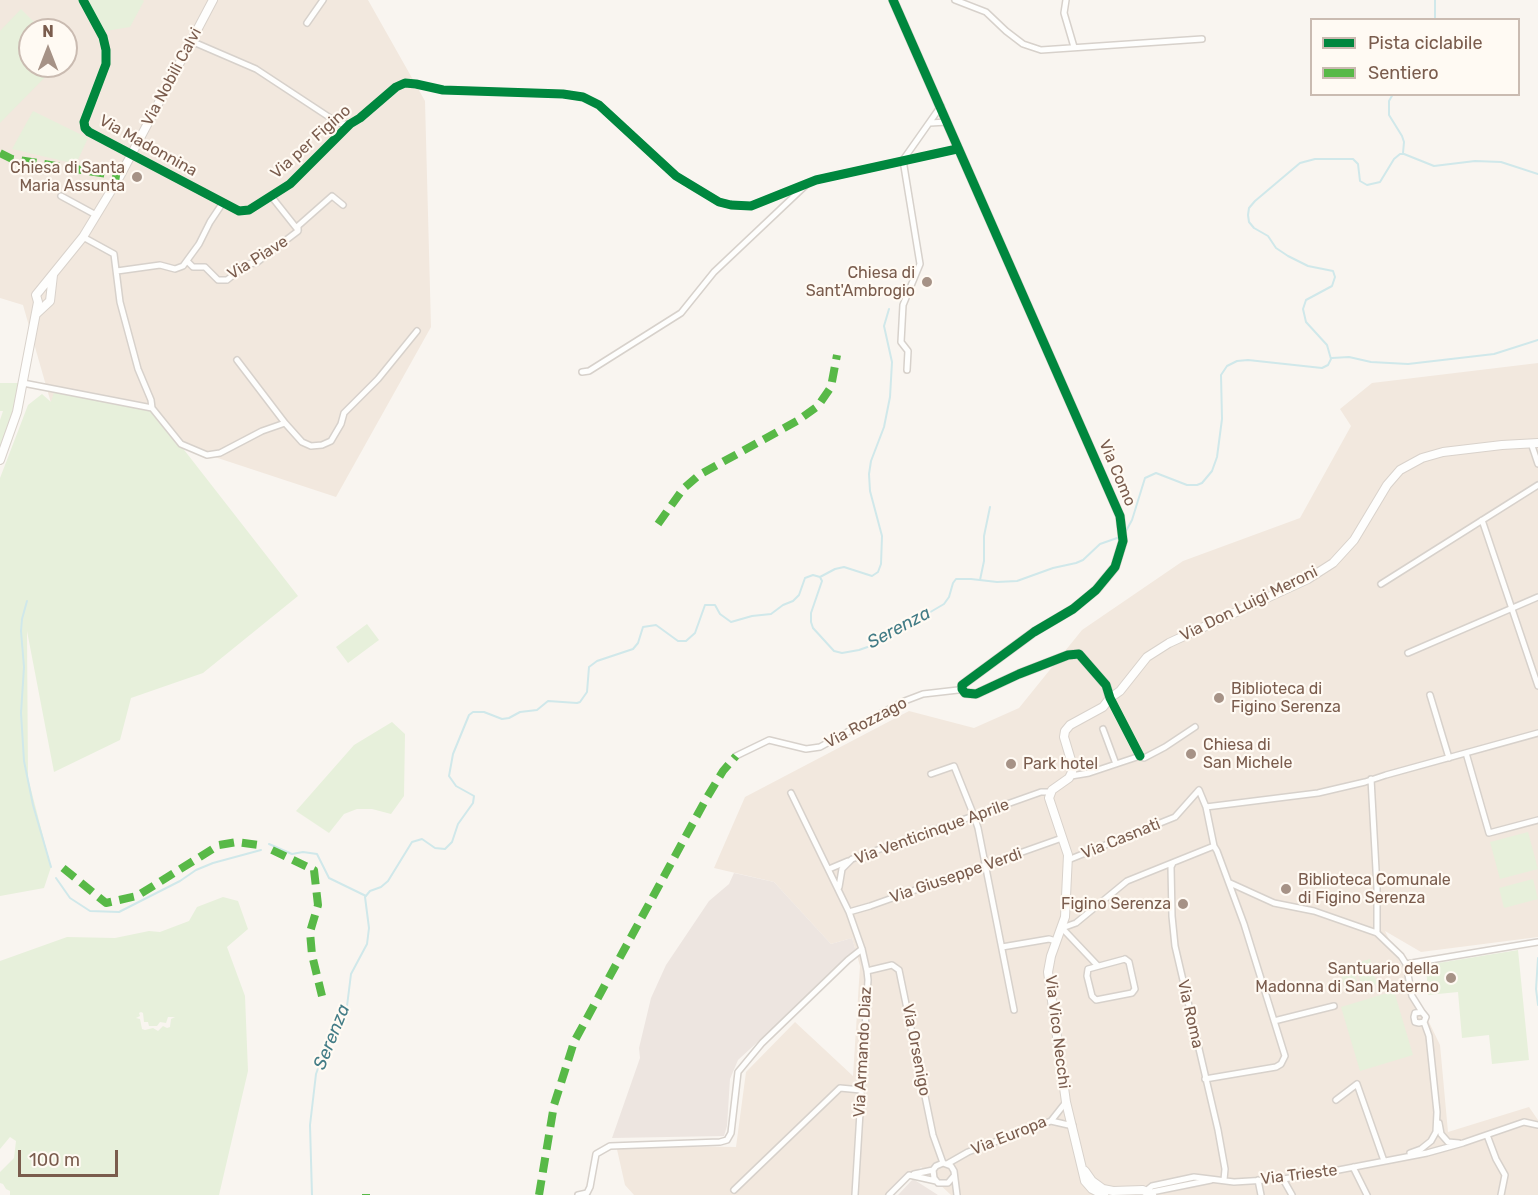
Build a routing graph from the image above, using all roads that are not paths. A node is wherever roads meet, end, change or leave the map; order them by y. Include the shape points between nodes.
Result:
1 (83, 0) edge
2 (213, 0) edge
3 (323, 0) edge
4 (893, 0) edge
5 (898, 0) edge
6 (955, 0) edge
7 (1066, 0) edge
8 (901, 18) junction
9 (307, 23) dead end
10 (1202, 39) dead end
11 (191, 41) junction
12 (1074, 47) junction
13 (941, 106) junction
14 (947, 122) junction
15 (930, 123) junction
16 (350, 124) junction
17 (957, 149) junction
18 (131, 155) junction
19 (903, 160) junction
20 (808, 183) junction
21 (61, 196) dead end
22 (271, 196) junction
23 (222, 204) junction
24 (343, 205) dead end
25 (96, 215) junction
26 (298, 231) junction
27 (83, 237) junction
28 (187, 261) junction
29 (117, 271) junction
30 (53, 274) junction
31 (41, 290) junction
32 (50, 294) junction
33 (42, 303) junction
34 (417, 331) dead end
35 (237, 360) dead end
36 (907, 370) dead end
37 (582, 372) dead end
38 (23, 383) junction
39 (152, 408) junction
40 (285, 423) junction
41 (1535, 443) edge
42 (0, 460) edge
43 (1538, 464) edge
44 (1538, 485) edge
45 (1482, 520) junction
46 (1381, 584) dead end
47 (1538, 597) edge
48 (1513, 608) junction
49 (1408, 653) dead end
50 (1538, 686) edge
51 (962, 687) junction
52 (1430, 695) dead end
53 (1110, 698) junction
54 (1195, 726) dead end
55 (1103, 729) dead end
56 (1538, 734) edge
57 (1466, 753) junction
58 (736, 756) dead end
59 (1140, 756) junction
60 (1449, 758) junction
61 (1116, 764) junction
62 (931, 774) dead end
63 (1071, 776) junction
64 (1371, 779) junction
65 (791, 792) dead end
66 (1050, 792) junction
67 (1206, 807) junction
68 (974, 816) junction
69 (1538, 820) edge
70 (1062, 838) junction
71 (1214, 846) junction
72 (852, 859) junction
73 (1068, 860) junction
74 (1173, 863) junction
75 (985, 866) junction
76 (829, 868) junction
77 (1230, 883) junction
78 (840, 894) junction
79 (849, 912) junction
80 (1062, 927) junction
81 (1377, 933) junction
82 (1056, 941) junction
83 (1538, 942) edge
84 (1002, 947) junction
85 (862, 949) junction
86 (1406, 964) junction
87 (1098, 966) junction
88 (867, 971) junction
89 (1334, 1006) dead end
90 (1014, 1010) dead end
91 (1419, 1013) junction
92 (1274, 1021) junction
93 (1421, 1023) junction
94 (1205, 1079) junction
95 (861, 1090) junction
96 (1336, 1100) dead end
97 (1066, 1102) junction
98 (1437, 1112) junction
99 (1051, 1121) junction
100 (1538, 1125) edge
101 (1073, 1126) junction
102 (1487, 1135) junction
103 (1463, 1143) junction
104 (937, 1149) junction
105 (968, 1152) junction
106 (1400, 1158) junction
107 (1384, 1161) junction
108 (945, 1163) junction
109 (1083, 1167) junction
110 (1353, 1167) junction
111 (934, 1168) junction
112 (953, 1169) junction
113 (909, 1175) junction
114 (953, 1177) junction
115 (1283, 1179) junction
116 (1218, 1180) junction
117 (1258, 1180) junction
118 (936, 1181) junction
119 (943, 1184) junction
120 (734, 1190) dead end
121 (1148, 1193) edge
122 (956, 1194) edge
123 (578, 1195) edge
124 (855, 1195) edge
125 (889, 1195) edge
126 (1104, 1195) edge
127 (1125, 1195) edge
128 (1261, 1195) edge
129 (1292, 1195) edge
130 (1367, 1195) edge
131 (1502, 1195) edge

1 - 18 street, Via Madonnina via 106,50 85,128
2 - 11 street, Via Nobili Calvi
3 - 9 street
4 - 8 street, Via Como
5 - 8 street, Via Como
6 - 12 street via 986,12 1023,44 1041,50
7 - 12 street via 1064,13
8 - 13 street, Via Como
10 - 12 street
11 - 16 street via 256,69 336,121
11 - 18 street, Via Nobili Calvi
13 - 14 street, Via Como
13 - 15 street
14 - 15 street
14 - 17 street, Via Como
15 - 19 street
16 - 20 street, Via per Figino via 405,83 443,90 563,94 599,105 676,176 719,202 751,206
16 - 22 street, Via per Figino via 290,184
17 - 19 street
17 - 51 street, Via Como via 1120,516 1123,541 1115,567 1096,590
18 - 23 street, Via Madonnina
18 - 25 street, Via Nobili Calvi
19 - 20 street
19 - 36 street via 920,264 903,305 901,342 908,351
20 - 37 street via 714,272 681,313
21 - 25 street
22 - 23 street, Via per Figino via 239,212
22 - 26 street, Via Piave
23 - 28 street
24 - 26 street, Via Piave via 332,196 298,226
25 - 27 street, Via Nobili Calvi
26 - 28 street, Via Piave via 227,280 218,280 205,267 193,267
27 - 29 street via 114,254
27 - 30 street, Via Nobili Calvi
28 - 29 street via 175,269 160,265
29 - 39 street via 124,320
30 - 31 street, Via Nobili Calvi
30 - 32 street
31 - 32 street
31 - 33 street via 36,295
32 - 33 street via 50,301
33 - 38 street via 34,318
34 - 40 street via 344,413 330,441 311,446
35 - 40 street
38 - 39 street
38 - 42 street
39 - 40 street via 181,444 207,455 220,453
41 - 43 street
41 - 53 street, Via Don Luigi Meroni via 1443,452 1400,470 1354,540 1333,563 1308,579 1169,643 1147,657
44 - 45 street
45 - 46 street
45 - 48 street
47 - 48 street
48 - 49 street
48 - 50 street
51 - 53 street via 964,693 976,694 1018,674 1078,654 1106,685
51 - 58 street, Via Rozzago via 902,702 820,747 806,749 769,740
52 - 60 street
53 - 59 street
53 - 63 street, Via Don Luigi Meroni via 1065,731 1073,767
54 - 59 street via 1165,747 1144,758
55 - 61 street
56 - 57 street
57 - 60 street
57 - 69 street via 1489,833
59 - 61 street
60 - 64 street
61 - 63 street
62 - 68 street via 954,766
63 - 66 street
64 - 67 street via 1318,793
64 - 81 street
65 - 76 street, Via Armando Diaz
66 - 68 street, Via Venticinque Aprile
66 - 70 street, Via Vico Necchi
67 - 71 street
67 - 73 street, Via Casnati via 1199,790 1175,817
68 - 72 street, Via Venticinque Aprile
68 - 75 street
70 - 73 street, Via Vico Necchi
70 - 75 street, Via Giuseppe Verdi
71 - 74 street
71 - 77 street
72 - 76 street
72 - 78 street, Via Venticinque Aprile via 842,869
73 - 80 street, Via Vico Necchi
74 - 80 street via 1127,881 1076,923
74 - 94 street, Via Roma via 1175,946
75 - 79 street, Via Giuseppe Verdi
75 - 84 street
76 - 78 street, Via Armando Diaz
77 - 81 street via 1274,903 1323,914
77 - 92 street
78 - 79 street, Via Armando Diaz
79 - 85 street, Via Armando Diaz
80 - 82 street, Via Vico Necchi
80 - 87 street
81 - 86 street
82 - 84 street
82 - 97 street, Via Vico Necchi via 1048,972
83 - 86 street
84 - 90 street
85 - 88 street, Via Armando Diaz
85 - 123 street via 762,1043 738,1072 727,1140 610,1146 596,1154 590,1187
86 - 91 street
87 - 87 street via 1125,959 1136,990 1096,1000 1087,976 1088,969
88 - 95 street, Via Armando Diaz
88 - 104 street, Via Orsenigo via 892,965 899,970
89 - 92 street
91 - 93 street via 1426,1017
91 - 93 street via 1414,1020
92 - 94 street via 1285,1056 1281,1064
93 - 98 street via 1429,1036
94 - 116 street, Via Roma via 1225,1164
95 - 120 street via 840,1089
95 - 124 street, Via Armando Diaz
96 - 107 street via 1357,1084
97 - 99 street, Via Europa
97 - 101 street, Via Vico Necchi
98 - 103 street via 1441,1134 1448,1142
98 - 106 street via 1436,1132 1431,1141
99 - 101 street
99 - 105 street, Via Europa
100 - 102 street via 1524,1122
101 - 109 street, Via Vico Necchi
102 - 103 street
102 - 131 street via 1505,1175
103 - 106 street
104 - 108 street, Via Orsenigo
104 - 111 street
105 - 108 street, Via Europa
105 - 112 street
106 - 107 street, Via Trieste
107 - 110 street, Via Trieste
108 - 111 street
108 - 112 street
109 - 121 street, Via Vico Necchi via 1103,1189
109 - 126 street, Via Vico Necchi via 1085,1181
110 - 115 street, Via Trieste
110 - 130 street
111 - 113 street
111 - 118 street
112 - 114 street
113 - 118 street
113 - 125 street
114 - 119 street
114 - 122 street
115 - 117 street, Via Trieste
115 - 129 street
116 - 117 street, Via Trieste
116 - 121 street, Via Trieste
117 - 128 street
118 - 119 street
119 - 122 street
121 - 127 street

